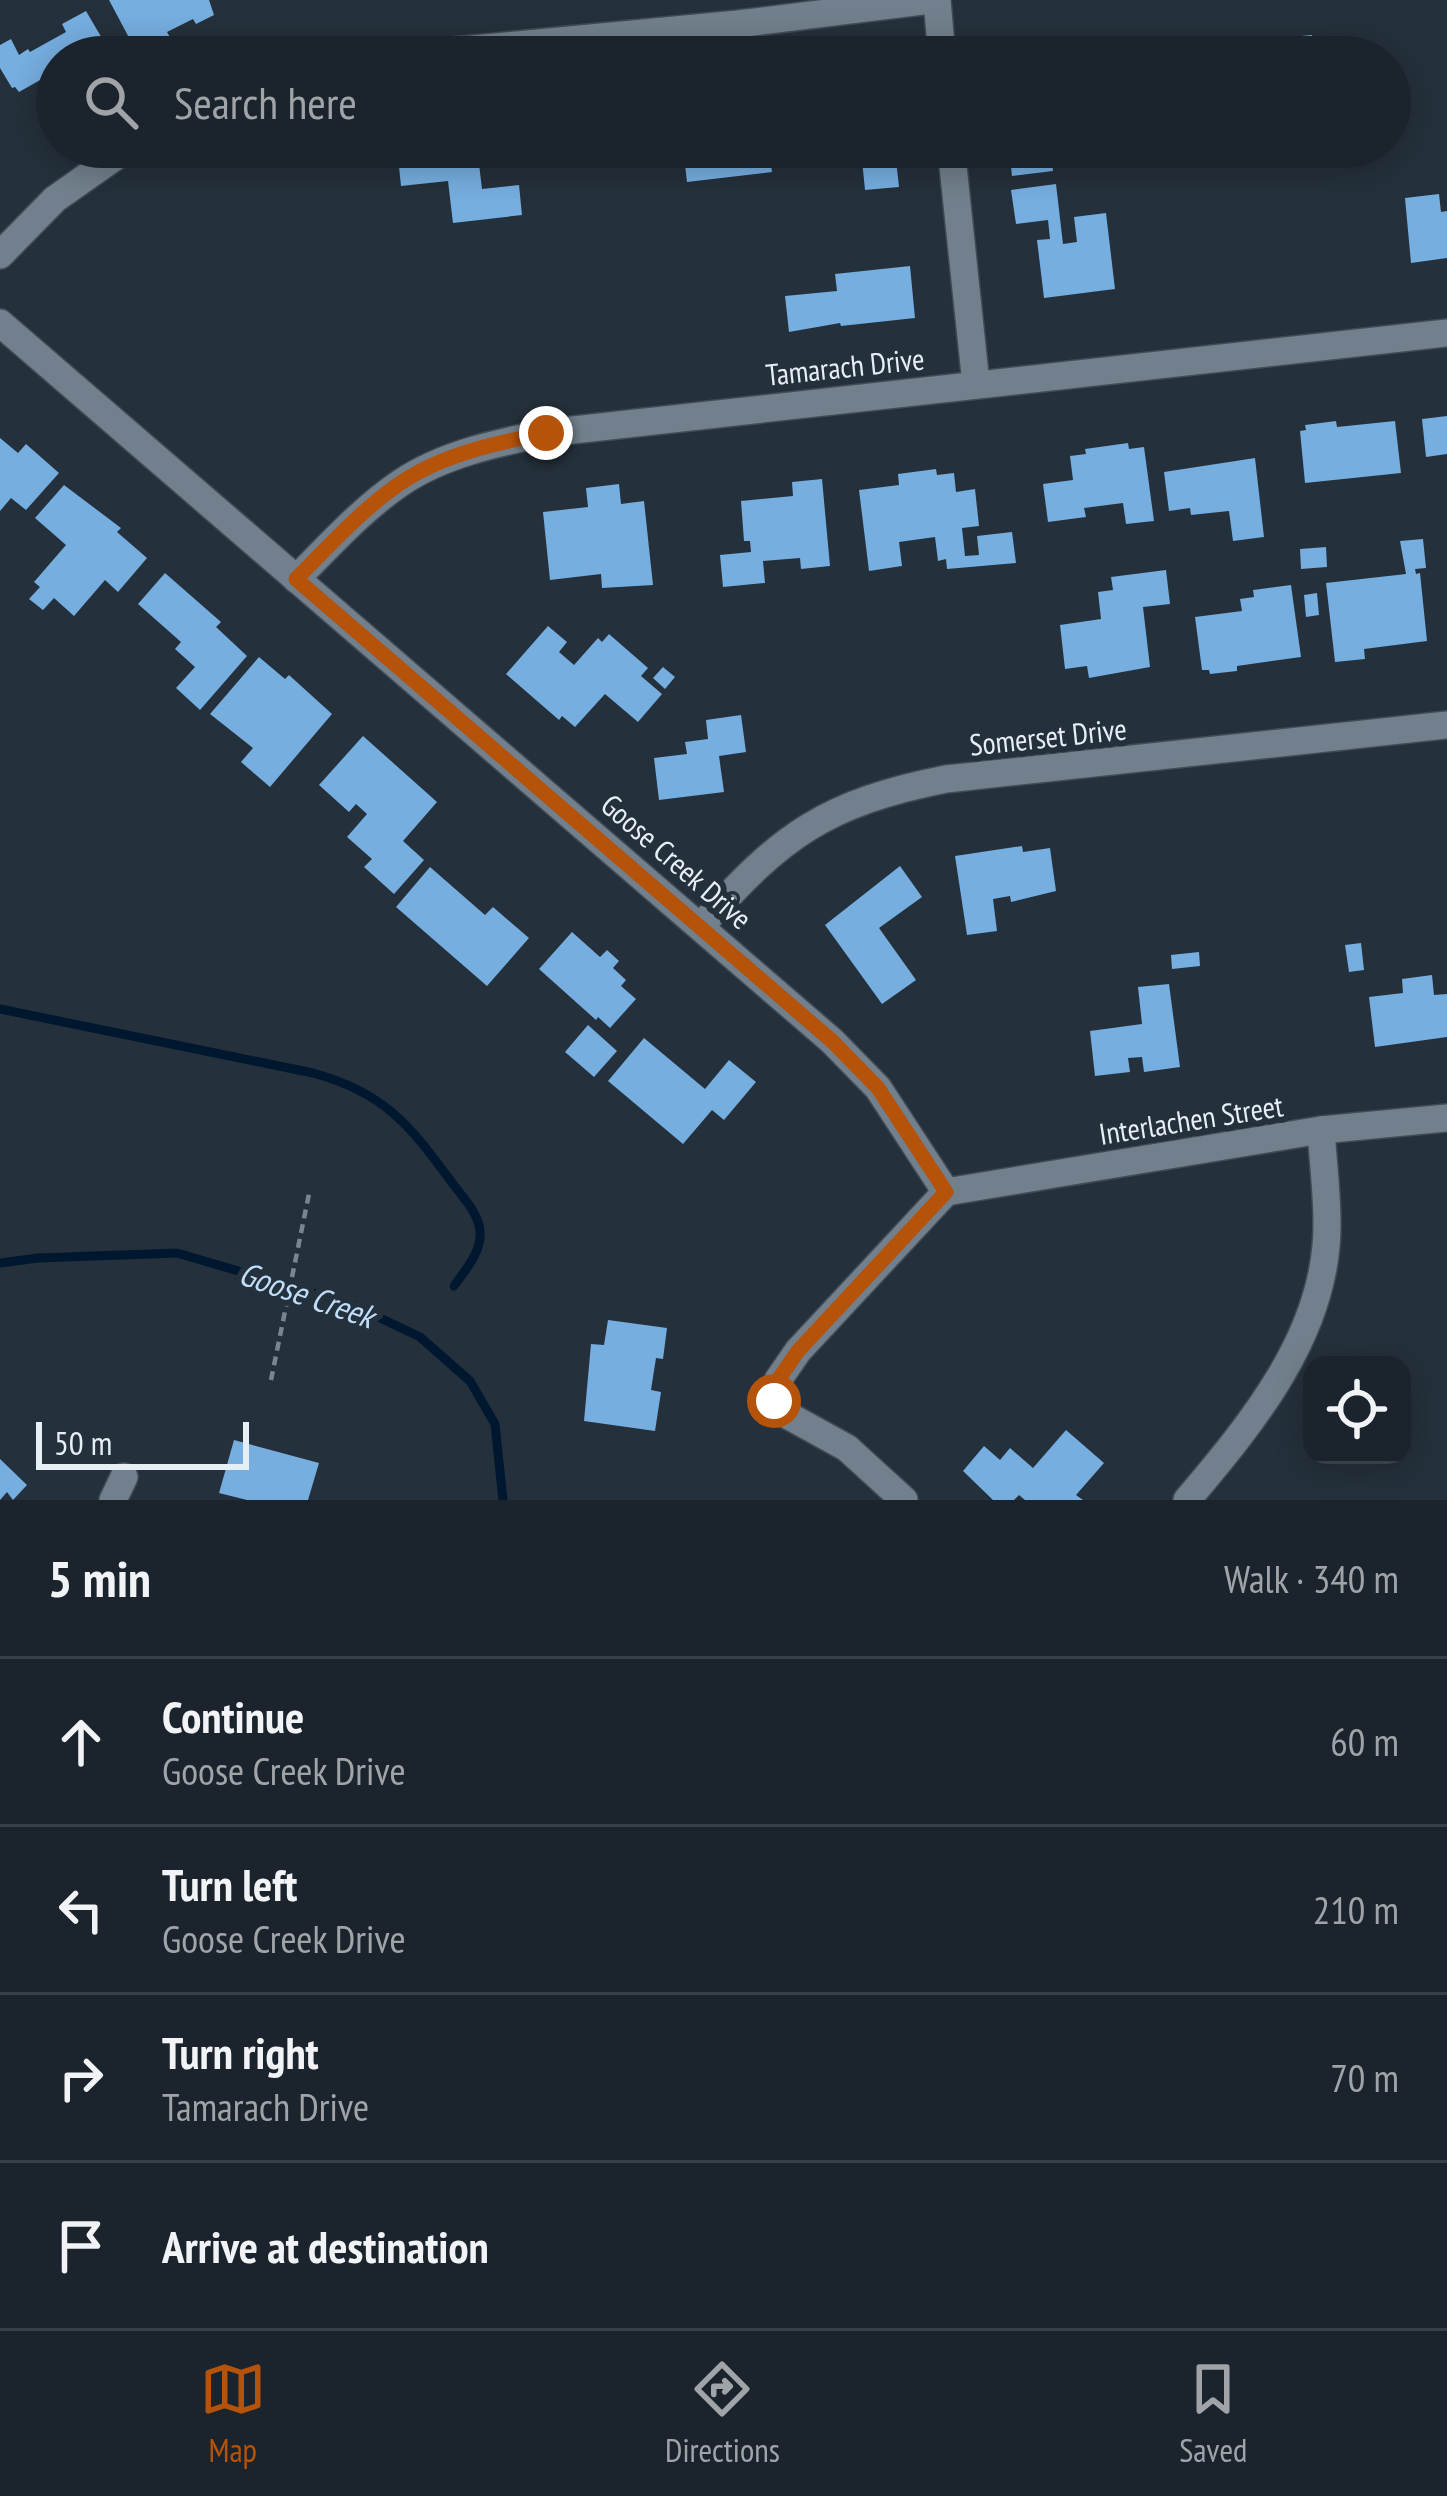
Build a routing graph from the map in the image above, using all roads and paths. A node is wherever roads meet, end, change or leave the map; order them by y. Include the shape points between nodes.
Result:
1 (934, 0) edge
2 (604, 36) edge
3 (939, 36) edge
4 (100, 168) edge
5 (954, 168) edge
6 (0, 255) edge
7 (0, 323) edge
8 (1447, 333) edge
9 (976, 384) junction
10 (296, 579) junction
11 (1447, 725) edge
12 (702, 926) junction
13 (1447, 1118) edge
14 (1321, 1130) junction
15 (310, 1189) dead end
16 (946, 1192) junction
17 (271, 1380) dead end
18 (904, 1500) edge
19 (1187, 1500) edge

1 - 2 street
1 - 3 street
4 - 6 street
5 - 9 street
7 - 10 street, Goose Creek Drive
8 - 9 street, Tamarach Drive
9 - 10 street, Tamarach Drive via 503,442 400,483
10 - 12 street, Goose Creek Drive
11 - 12 street, Somerset Drive via 902,788 828,815 769,854
12 - 16 street, Goose Creek Drive via 878,1088
13 - 14 street, Interlachen Street
14 - 16 street, Interlachen Street
14 - 19 street via 1328,1227 1311,1312 1267,1399
15 - 17 path
16 - 18 street via 798,1351 774,1401 847,1448

